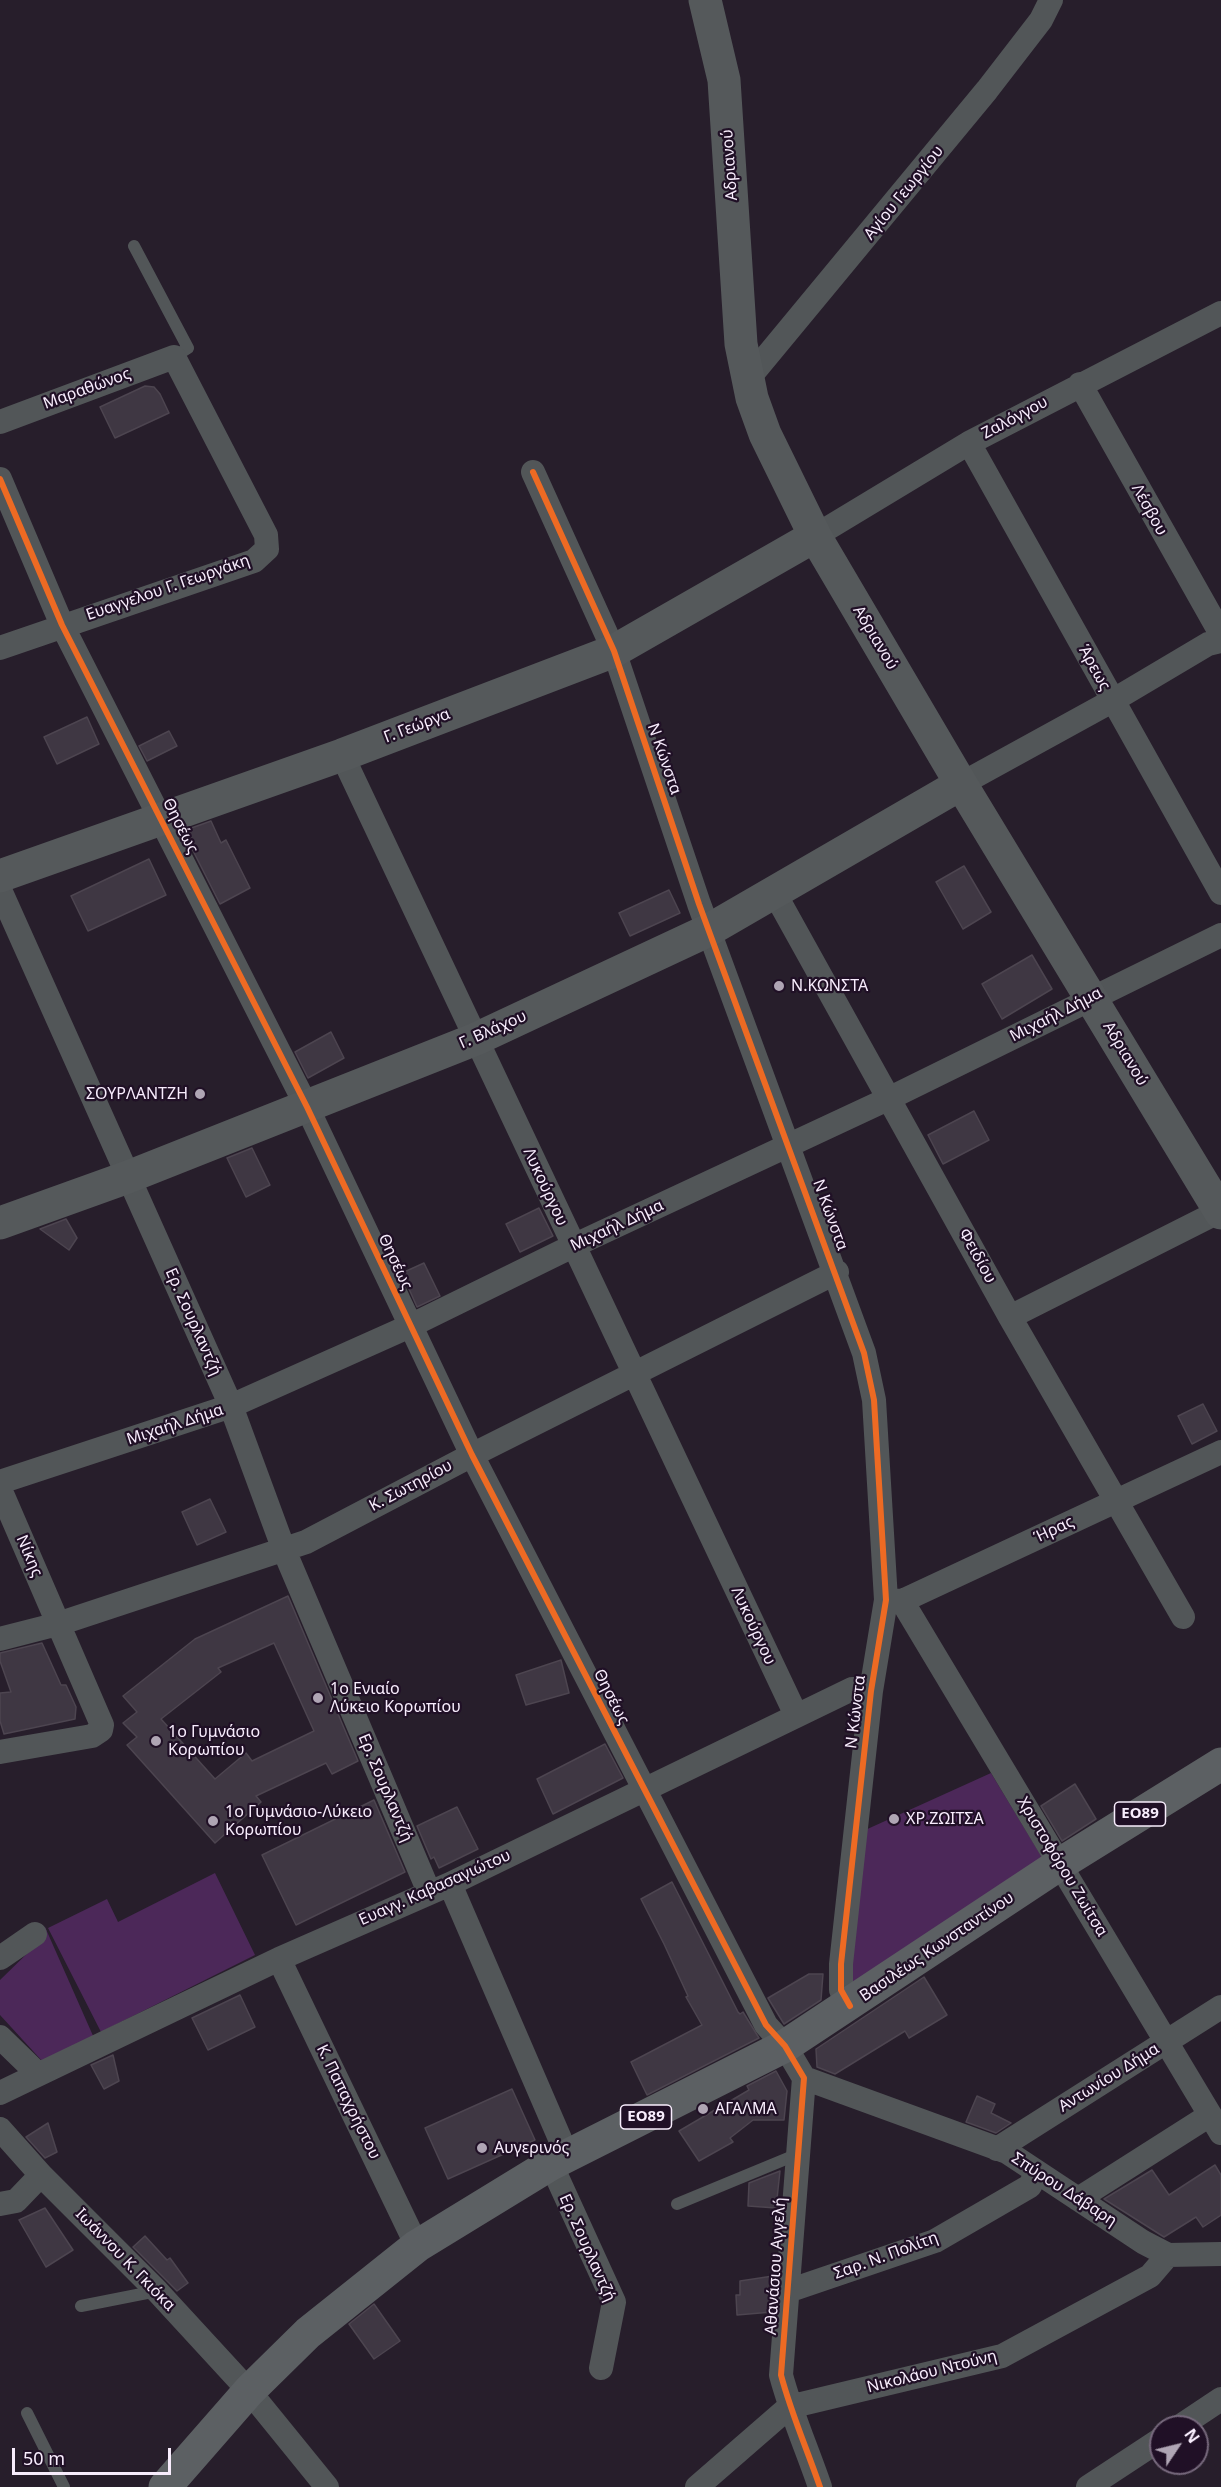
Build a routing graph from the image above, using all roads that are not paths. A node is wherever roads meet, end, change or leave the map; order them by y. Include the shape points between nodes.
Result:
1 (705, 0) edge
2 (1051, 0) edge
3 (134, 246) dead end
4 (1221, 313) edge
5 (174, 357) junction
6 (748, 379) junction
7 (1080, 384) junction
8 (0, 422) edge
9 (969, 443) junction
10 (533, 472) dead end
11 (0, 479) edge
12 (815, 536) junction
13 (62, 625) junction
14 (1221, 634) edge
15 (1221, 641) edge
16 (0, 648) edge
17 (614, 651) junction
18 (1112, 701) junction
19 (342, 755) junction
20 (961, 784) junction
21 (162, 820) junction
22 (0, 876) edge
23 (0, 890) edge
24 (774, 892) junction
25 (1221, 892) edge
26 (709, 930) junction
27 (1221, 935) edge
28 (1091, 997) junction
29 (476, 1039) junction
30 (890, 1098) junction
31 (307, 1107) junction
32 (789, 1145) junction
33 (128, 1177) junction
34 (1221, 1212) edge
35 (0, 1223) edge
36 (573, 1246) junction
37 (837, 1272) junction
38 (1010, 1317) junction
39 (410, 1326) junction
40 (633, 1374) junction
41 (231, 1406) junction
42 (1221, 1452) edge
43 (472, 1455) junction
44 (0, 1482) edge
45 (0, 1488) edge
46 (1117, 1501) junction
47 (284, 1550) junction
48 (894, 1600) junction
49 (1183, 1617) dead end
50 (58, 1624) junction
51 (0, 1639) edge
52 (871, 1691) junction
53 (795, 1715) junction
54 (0, 1752) edge
55 (1221, 1764) edge
56 (644, 1789) junction
57 (1060, 1864) junction
58 (439, 1888) junction
59 (34, 1934) dead end
60 (0, 1958) edge
61 (279, 1959) junction
62 (850, 2006) junction
63 (1221, 2007) edge
64 (0, 2037) edge
65 (1167, 2042) junction
66 (785, 2046) junction
67 (38, 2074) junction
68 (804, 2078) junction
69 (0, 2093) edge
70 (1215, 2124) edge
71 (0, 2128) edge
72 (997, 2149) junction
73 (798, 2154) junction
74 (559, 2160) junction
75 (1036, 2173) junction
76 (41, 2175) junction
77 (1078, 2199) junction
78 (0, 2204) edge
79 (678, 2204) dead end
80 (417, 2246) junction
81 (1221, 2254) edge
82 (1168, 2255) junction
83 (157, 2291) junction
84 (788, 2291) junction
85 (81, 2306) dead end
86 (601, 2368) dead end
87 (249, 2391) junction
88 (1221, 2399) edge
89 (789, 2407) junction
90 (27, 2413) dead end
91 (1197, 2415) edge
92 (1149, 2447) edge
93 (64, 2487) edge
94 (165, 2487) edge
95 (327, 2487) edge
96 (697, 2487) edge
97 (820, 2487) edge
98 (1088, 2487) edge

1 - 6 street, Αδριανού via 724,80 741,344
2 - 6 street, Αγίου Γεωργίου via 1041,20 987,90
3 - 5 lane via 188,348
4 - 7 street, Ζαλόγγου
5 - 8 street, Μαραθώνος
5 - 13 street, Ευαγγελου Γ. Γεωργάκη via 266,535 267,549 254,561
6 - 12 street, Αδριανού via 765,435
7 - 9 street, Ζαλόγγου
7 - 14 street, Λέσβου
9 - 12 street, Ζαλόγγου
9 - 18 street, Άρεως
10 - 17 street, Ν Κώνστα
11 - 13 street, Θησέως
12 - 17 street, Γ. Γεώργα
12 - 20 street, Αδριανού
13 - 16 street, Ευαγγελου Γ. Γεωργάκη
13 - 21 street, Θησέως
15 - 18 street via 1208,644
17 - 19 street, Γ. Γεώργα
17 - 26 street, Ν Κώνστα
18 - 20 street
18 - 25 street, Άρεως
19 - 21 street, Γ. Γεώργα
19 - 29 street, Λυκούργου
20 - 24 street, Γ. Βλάχου
20 - 28 street, Αδριανού
21 - 22 street, Γ. Γεώργα
21 - 31 street, Θησέως
23 - 33 street, Ερ. Σουρλαντζή
24 - 26 street, Γ. Βλάχου
24 - 30 street, Φειδίου
26 - 29 street, Γ. Βλάχου
26 - 32 street, Ν Κώνστα
27 - 28 street, Μιχαήλ Δήμα
28 - 30 street, Μιχαήλ Δήμα
28 - 34 street, Αδριανού
29 - 31 street, Γ. Βλάχου
29 - 36 street, Λυκούργου
30 - 32 street, Μιχαήλ Δήμα
30 - 38 street, Φειδίου
31 - 33 street, Γ. Βλάχου
31 - 39 street, Θησέως
32 - 36 street, Μιχαήλ Δήμα
32 - 37 street, Ν Κώνστα
33 - 35 street, Γ. Βλάχου
33 - 41 street, Ερ. Σουρλαντζή
34 - 38 street
36 - 39 street, Μιχαήλ Δήμα
36 - 40 street, Λυκούργου
37 - 40 street, Κ. Σωτηρίου
37 - 48 street, Ν Κώνστα via 864,1353 874,1400
38 - 46 street, Φειδίου
39 - 41 street, Μιχαήλ Δήμα
39 - 43 street, Θησέως
40 - 43 street, Κ. Σωτηρίου
40 - 53 street, Λυκούργου
41 - 44 street, Μιχαήλ Δήμα
41 - 47 street, Ερ. Σουρλαντζή
42 - 46 street, Ήρας
43 - 47 street, Κ. Σωτηρίου
43 - 56 street, Θησέως
45 - 50 street, Νίκης
46 - 48 street, Ήρας
46 - 49 street, Φειδίου
47 - 50 street, Κ. Σωτηρίου
47 - 58 street, Ερ. Σουρλαντζή
48 - 52 street, Ν Κώνστα
48 - 57 street, Χριστοφόρου Ζωίτσα
50 - 51 street, Κ. Σωτηρίου
50 - 54 street, Νίκης via 101,1718 101,1730 92,1736
52 - 53 street, Ευαγγ. Καβασαγιώτου via 852,1689
52 - 62 street, Ν Κώνστα via 841,1964 841,1990
53 - 56 street, Ευαγγ. Καβασαγιώτου
55 - 57 main road, Βασιλέως Κωνσταντίνου / ΕΟ89
56 - 58 street, Ευαγγ. Καβασαγιώτου
56 - 66 street, Θησέως via 766,2025
57 - 62 main road, Βασιλέως Κωνσταντίνου / ΕΟ89
57 - 65 street, Χριστοφόρου Ζωίτσα
58 - 61 street, Ευαγγ. Καβασαγιώτου
58 - 74 street, Ερ. Σουρλαντζή
59 - 60 street
61 - 67 street, Ευαγγ. Καβασαγιώτου
61 - 80 street, Κ. Παπαχρήστου
62 - 66 main road, Βασιλέως Κωνσταντίνου / ΕΟ89
63 - 65 street, Αντωνίου Δήμα
64 - 67 street
65 - 70 street, Χριστοφόρου Ζωίτσα
65 - 72 street, Αντωνίου Δήμα
66 - 68 street
66 - 74 main road, Βασιλέως Κωνσταντίνου / ΕΟ89
67 - 69 street, Ευαγγ. Καβασαγιώτου
68 - 72 street, Σπύρου Δάβαρη
68 - 73 street, Αθανάσιου Αγγελή
70 - 77 street
71 - 76 street, Ιωάννου Κ. Γκιόκα
72 - 75 street, Σπύρου Δάβαρη
73 - 79 lane
73 - 84 street, Αθανάσιου Αγγελή
74 - 80 main road, Βασιλέως Κωνσταντίνου / ΕΟ89
74 - 86 street, Ερ. Σουρλαντζή via 614,2302
75 - 77 street, Σπύρου Δάβαρη
75 - 84 street, Σαρ. Ν. Πολίτη via 1030,2186 935,2241
76 - 78 street via 16,2201
76 - 83 street, Ιωάννου Κ. Γκιόκα
77 - 82 street, Σπύρου Δάβαρη
80 - 87 main road, Βασιλέως Κωνσταντίνου / ΕΟ89 via 308,2333
81 - 82 street
82 - 89 street, Νικολάου Ντούνη via 1150,2276 1002,2356
83 - 85 lane
83 - 87 street, Ιωάννου Κ. Γκιόκα
84 - 89 street, Αθανάσιου Αγγελή via 782,2375
87 - 94 main road, Βασιλέως Κωνσταντίνου / ΕΟ89
87 - 95 street, Ιωάννου Κ. Γκιόκα
88 - 91 street
89 - 96 street, Νικολάου Ντούνη
89 - 97 street, Αθανάσιου Αγγελή
90 - 93 lane
92 - 98 street

